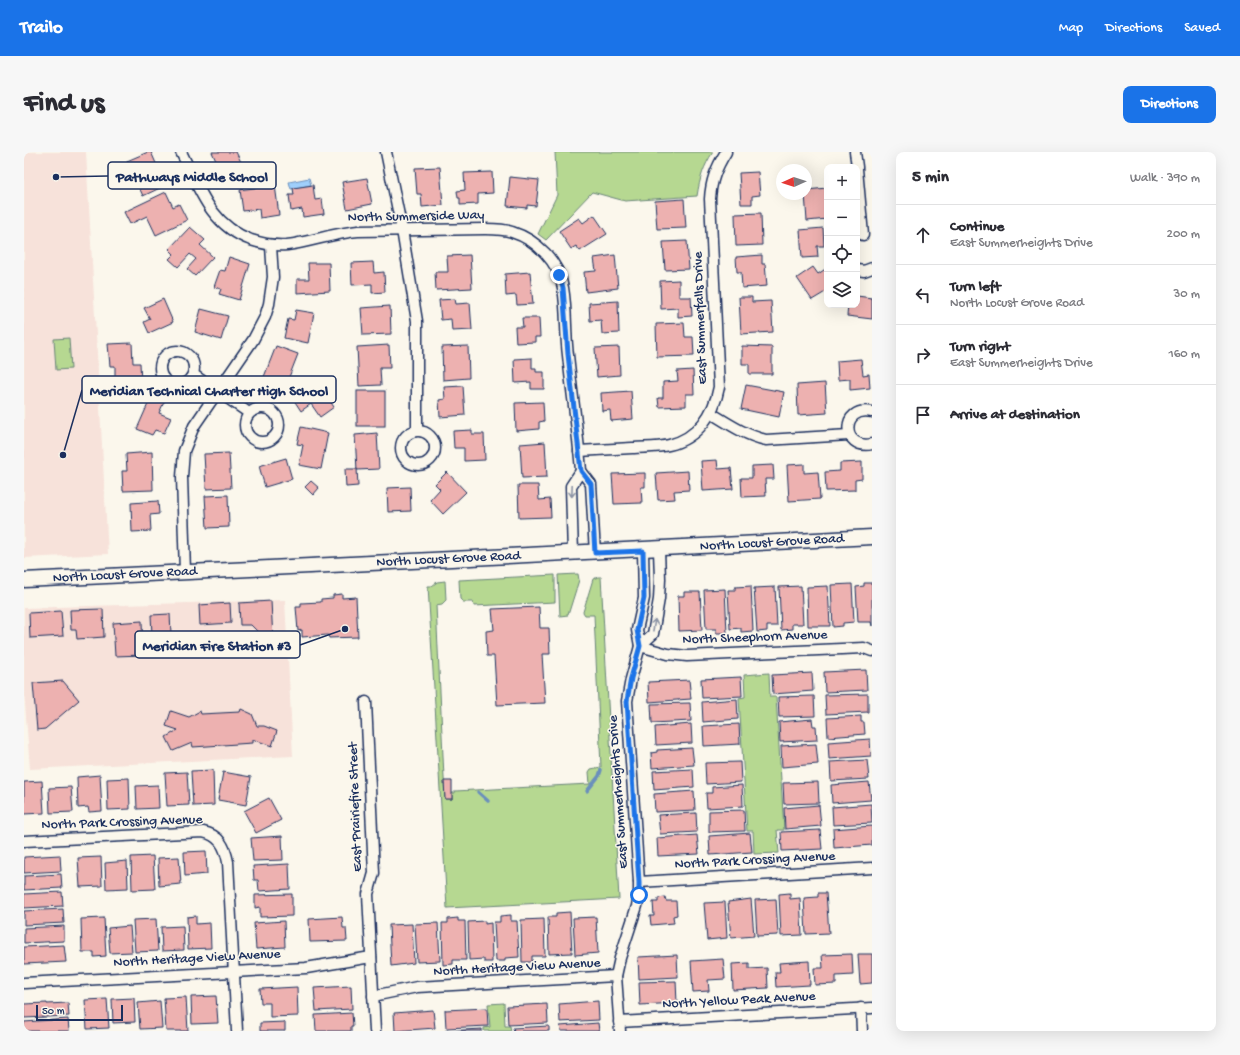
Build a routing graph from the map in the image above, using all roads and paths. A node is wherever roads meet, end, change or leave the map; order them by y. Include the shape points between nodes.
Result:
1 (182, 152) edge
2 (386, 152) edge
3 (726, 152) edge
4 (855, 152) edge
5 (856, 164) edge
6 (860, 198) edge
7 (402, 230) junction
8 (864, 237) edge
9 (271, 246) junction
10 (872, 268) edge
11 (860, 270) edge
12 (194, 375) dead end
13 (217, 392) junction
14 (872, 412) edge
15 (249, 413) dead end
16 (711, 413) junction
17 (417, 430) dead end
18 (849, 435) junction
19 (872, 444) edge
20 (580, 451) junction
21 (581, 471) junction
22 (872, 538) edge
23 (659, 550) junction
24 (643, 551) junction
25 (595, 553) junction
26 (573, 554) junction
27 (186, 572) junction
28 (24, 580) edge
29 (640, 646) junction
30 (872, 651) edge
31 (366, 702) dead end
32 (24, 841) edge
33 (872, 868) edge
34 (639, 882) junction
35 (371, 957) junction
36 (233, 972) junction
37 (616, 976) junction
38 (24, 983) edge
39 (373, 996) junction
40 (861, 1008) junction
41 (872, 1008) edge
42 (619, 1026) edge
43 (237, 1031) edge
44 (375, 1031) edge
45 (862, 1031) edge

1 - 9 street via 205,200 220,222 242,236
2 - 7 street
3 - 16 street, East Summerfalls Drive via 714,173 710,199 719,387
4 - 5 street
6 - 8 street
7 - 9 street, North Summerside Way via 345,232
7 - 17 street via 416,321
7 - 20 street, North Summerside Way via 511,232 524,237 545,253 553,263 563,288
9 - 13 street via 273,277 265,317
10 - 11 street
12 - 13 street
13 - 15 street
13 - 27 street via 194,426 184,451 182,478
14 - 18 street via 858,412 853,416 849,422
16 - 18 street via 752,437 766,440
16 - 20 street, East Summerfalls Drive via 694,433 670,445
18 - 19 street via 859,445
20 - 21 street
21 - 25 street via 591,484
21 -> 26 street via 571,486
22 - 23 main road, North Locust Grove Road
23 - 24 main road, North Locust Grove Road
29 -> 23 street, East Summerheights Drive via 653,634 659,599
24 - 25 main road, North Locust Grove Road
24 - 29 street, East Summerheights Drive via 644,598 637,630
25 - 26 main road, North Locust Grove Road
26 - 27 main road, North Locust Grove Road
27 - 28 main road, North Locust Grove Road
29 - 30 street, North Sheephorn Avenue via 687,656 864,648
29 - 34 street, East Summerheights Drive via 627,701
31 - 35 street, East Prairiefire Street via 374,873 368,894
32 - 36 street, North Park Crossing Avenue via 203,832 219,839 228,862
33 - 34 street, North Park Crossing Avenue
34 - 37 street, East Summerheights Drive via 637,906
35 - 36 street, North Heritage View Avenue via 306,968
35 - 39 street, East Prairiefire Street
36 - 38 street, North Heritage View Avenue
36 - 43 street
37 - 39 street, North Heritage View Avenue via 417,987
37 - 42 street, East Summerheights Drive
39 - 44 street, East Prairiefire Street
40 - 41 street, North Yellow Peak Avenue
40 - 42 street, North Yellow Peak Avenue
40 - 45 street

